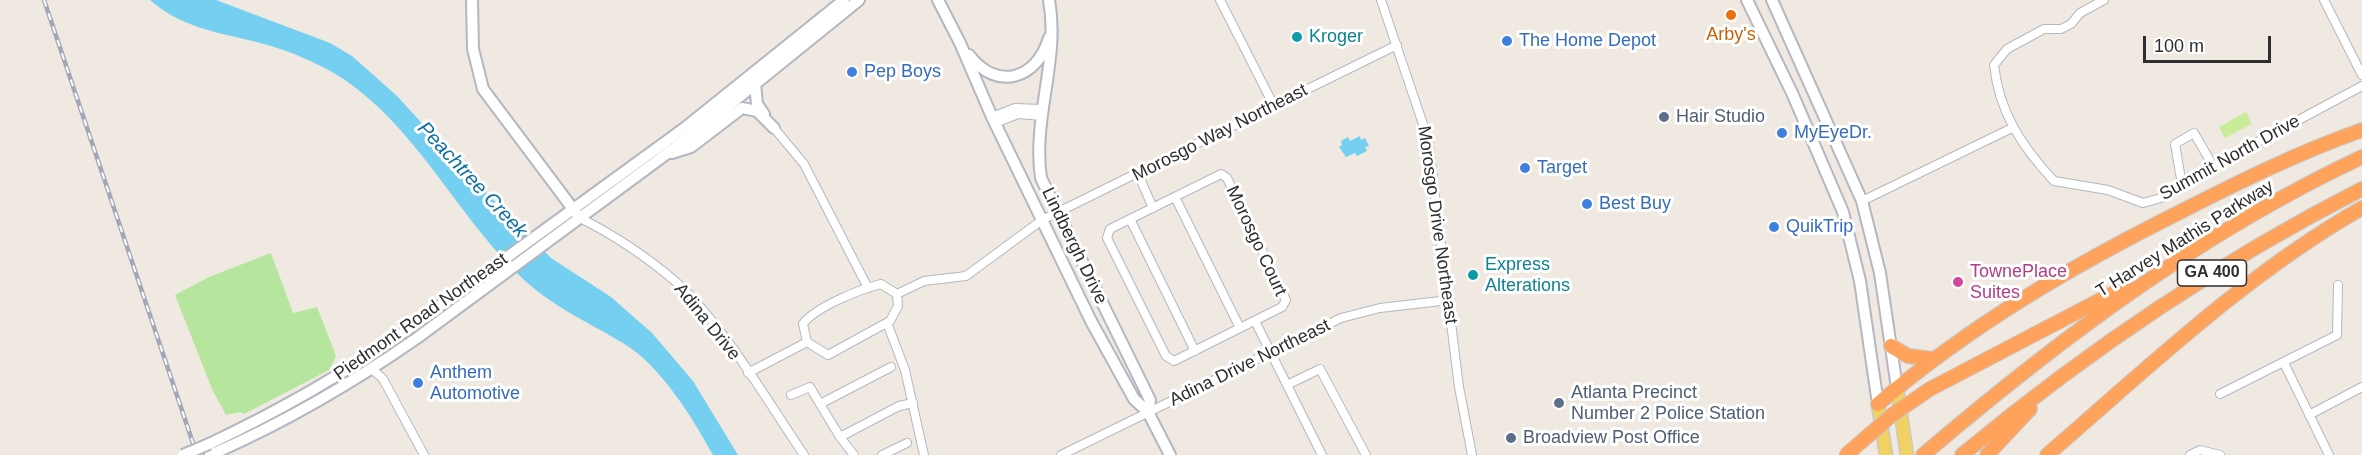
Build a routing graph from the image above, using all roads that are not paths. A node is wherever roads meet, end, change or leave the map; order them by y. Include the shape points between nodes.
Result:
1 (472, 0) edge
2 (844, 0) edge
3 (859, 0) edge
4 (938, 0) edge
5 (1049, 0) edge
6 (1220, 0) edge
7 (1381, 0) edge
8 (1747, 0) edge
9 (1772, 0) edge
10 (2104, 0) edge
11 (2324, 0) edge
12 (1053, 19) junction
13 (960, 43) junction
14 (1397, 45) junction
15 (2362, 75) edge
16 (755, 84) junction
17 (2362, 86) edge
18 (1274, 106) junction
19 (1043, 113) junction
20 (994, 120) junction
21 (774, 128) junction
22 (2012, 128) junction
23 (2362, 130) edge
24 (664, 156) junction
25 (2362, 157) edge
26 (2213, 166) junction
27 (1138, 174) junction
28 (2182, 185) junction
29 (2362, 189) edge
30 (1175, 197) junction
31 (1862, 201) junction
32 (1153, 208) junction
33 (2362, 208) edge
34 (1056, 213) junction
35 (577, 214) junction
36 (1131, 219) junction
37 (1042, 220) junction
38 (2178, 260) junction
39 (2338, 285) dead end
40 (475, 287) junction
41 (868, 288) junction
42 (897, 294) junction
43 (1449, 300) junction
44 (1255, 321) junction
45 (887, 323) junction
46 (1240, 328) junction
47 (807, 342) junction
48 (1890, 346) junction
49 (1195, 351) junction
50 (1270, 352) junction
51 (1933, 359) junction
52 (2284, 363) junction
53 (891, 367) dead end
54 (372, 369) junction
55 (2070, 371) junction
56 (748, 373) junction
57 (1287, 385) junction
58 (2362, 387) edge
59 (1897, 388) junction
60 (2220, 394) dead end
61 (791, 395) dead end
62 (914, 403) junction
63 (820, 404) junction
64 (1878, 404) junction
65 (1148, 412) junction
66 (2309, 415) junction
67 (840, 437) junction
68 (907, 442) dead end
69 (211, 451) edge
70 (183, 455) edge
71 (424, 455) edge
72 (804, 455) edge
73 (854, 455) edge
74 (882, 455) edge
75 (924, 455) edge
76 (1061, 455) edge
77 (1170, 455) edge
78 (1322, 455) edge
79 (1366, 455) edge
80 (1472, 455) edge
81 (1846, 455) edge
82 (1886, 455) edge
83 (1907, 455) edge
84 (1923, 455) edge
85 (1962, 455) edge
86 (1987, 455) edge
87 (2048, 455) edge
88 (2190, 455) edge
89 (2220, 455) edge
90 (2329, 455) edge

1 - 35 main road via 473,49 483,89
2 - 35 main road, Piedmont Road Northeast
3 - 16 main road, Piedmont Road Northeast
4 - 13 main road
5 - 12 main road, Lindbergh Drive
6 - 18 street
7 - 14 street, Morosgo Drive Northeast
8 - 64 main road via 1843,212 1860,281
9 - 31 main road
10 - 22 street, Summit North Drive via 2080,13 2071,24 2061,29 2044,29 1999,56 1994,65 1997,87
11 - 15 street
12 - 13 main road via 1042,57 1030,69 1014,76 988,72
12 - 19 main road, Lindbergh Drive
13 - 20 main road
14 - 18 street, Morosgo Way Northeast
14 - 43 street, Morosgo Drive Northeast via 1428,139
16 - 21 main road via 756,104
16 - 24 main road, Piedmont Road Northeast
17 - 26 street, Summit North Drive
18 - 27 street, Morosgo Way Northeast
19 - 20 street
19 - 34 main road, Lindbergh Drive via 1038,146 1041,178
20 - 37 main road
21 - 24 main road via 757,111 742,108 692,147
21 - 41 street via 804,164
22 - 28 street, Summit North Drive via 2054,181 2108,190 2143,203 2161,198
22 - 31 street
23 - 51 highway via 2253,177 2077,264
24 - 35 main road, Piedmont Road Northeast
25 - 38 highway, T Harvey Mathis Parkway / GA 400 via 2268,206
26 - 28 street, Summit North Drive
26 - 28 street via 2194,133 2175,144
27 - 32 street
27 - 34 street, Morosgo Way Northeast
29 - 55 highway, GA 400 via 2240,256 2162,305
30 - 32 street, Morosgo Court
30 - 44 street, Morosgo Court via 1221,174 1227,178 1286,300 1282,307
30 - 46 street
31 - 48 main road via 1876,253
32 - 36 street, Morosgo Court
33 - 87 highway via 2287,255 2231,297
34 - 37 street, Morosgo Way Northeast
34 - 65 main road, Lindbergh Drive via 1150,400
35 - 40 main road, Piedmont Road Northeast
35 - 56 street, Adina Drive via 676,282
36 - 49 street
36 - 49 street, Morosgo Court via 1110,229 1107,238 1166,356 1174,361
37 - 42 street, Morosgo Way Northeast via 966,276 924,281
37 - 65 main road via 1097,332 1134,399
38 - 81 highway, bridge via 1930,389
38 - 84 highway, T Harvey Mathis Parkway / GA 400 via 2068,337
39 - 52 street via 2337,335
40 - 54 main road, Piedmont Road Northeast
40 - 69 main road, Piedmont Road Northeast via 341,374
41 - 42 street via 881,284
41 - 47 street via 811,316 803,324
42 - 45 street via 898,306
43 - 50 street, Adina Drive Northeast via 1359,313
43 - 80 street, Morosgo Drive Northeast
44 - 46 street, Morosgo Court
44 - 50 street
45 - 47 street via 828,355
45 - 62 street
46 - 49 street, Morosgo Court
47 - 56 street
48 - 51 highway via 1908,356
48 - 59 main road
50 - 57 street
50 - 65 street, Adina Drive Northeast
51 - 59 highway
52 - 60 street
52 - 66 street
53 - 63 street
54 - 69 main road, Piedmont Road Northeast via 292,417
54 - 71 street via 383,379
55 - 85 highway, GA 400
55 - 86 highway
56 - 72 street, Adina Drive
57 - 78 street
57 - 79 street via 1320,369
58 - 66 street
59 - 64 highway
59 - 83 main road
61 - 63 street via 810,387
62 - 67 street via 899,406
62 - 75 street
63 - 67 street
64 - 82 main road
65 - 76 street, Adina Drive Northeast
65 - 77 main road
66 - 90 street
67 - 73 street
68 - 74 street
69 - 70 main road, Piedmont Road Northeast, bridge
88 - 89 street via 2200,450

